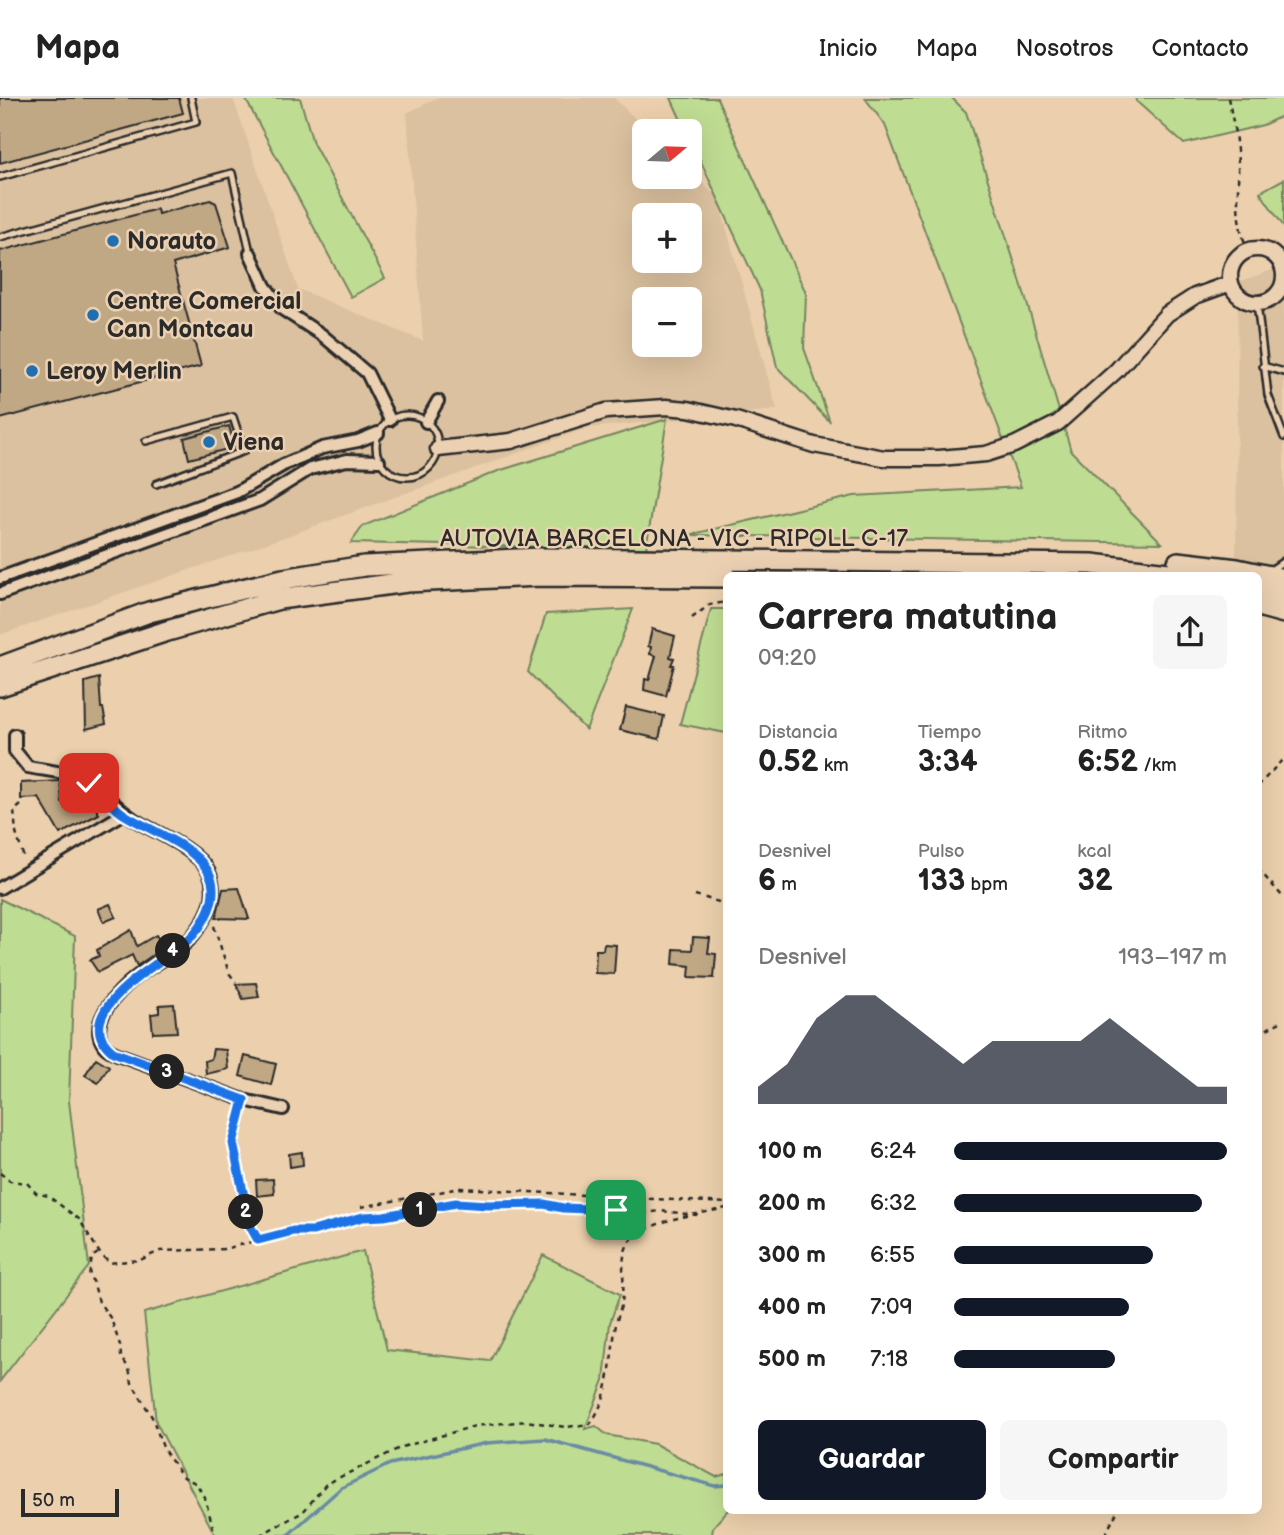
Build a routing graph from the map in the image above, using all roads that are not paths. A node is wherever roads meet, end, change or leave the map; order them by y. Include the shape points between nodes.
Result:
1 (191, 98) edge
2 (0, 177) edge
3 (0, 237) edge
4 (250, 253) joint
5 (1283, 266) edge
6 (1231, 284) junction
7 (1257, 303) junction
8 (1263, 366) junction
9 (1284, 372) edge
10 (438, 401) dead end
11 (1284, 417) edge
12 (390, 419) junction
13 (1278, 421) junction
14 (426, 422) junction
15 (378, 433) junction
16 (1284, 437) edge
17 (146, 441) dead end
18 (438, 449) junction
19 (379, 461) junction
20 (156, 484) dead end
21 (1284, 561) edge
22 (1093, 564) junction
23 (1161, 572) edge
24 (1214, 572) edge
25 (723, 577) edge
26 (0, 578) edge
27 (1269, 581) edge
28 (0, 594) edge
29 (1284, 596) edge
30 (1262, 607) edge
31 (1284, 613) edge
32 (0, 667) edge
33 (0, 686) edge
34 (15, 735) dead end
35 (123, 814) junction
36 (0, 888) edge
37 (283, 1110) dead end

1 - 2 lane via 196,122
3 - 4 lane via 232,173
4 - 12 street via 282,309 323,335 367,373
5 - 6 street via 1270,254 1249,251 1232,265
5 - 7 street via 1280,289 1268,301
6 - 7 street via 1241,298
6 - 18 street via 1195,296 1167,314 1116,371 1058,423 986,454 884,458 666,407 606,411 511,441
7 - 8 lane
8 - 9 lane
8 - 13 lane
10 - 14 street
11 - 13 lane
12 - 14 lane via 415,416
12 - 15 lane
13 - 16 lane
14 - 18 lane
15 - 19 lane
15 - 26 street via 322,447 237,492
17 - 20 lane via 233,417 244,451
18 - 19 lane via 430,467 413,477 393,474
19 - 28 street via 347,460 310,470 260,500
21 - 27 lane
22 - 23 highway, AUTOVIA BARCELONA - VIC - RIPOLL C-17
22 - 24 highway via 1117,556
22 - 32 highway, AUTOVIA BARCELONA - VIC - RIPOLL C-17 via 541,558 364,566 283,579 149,612
25 - 33 highway, AUTOVIA BARCELONA - VIC - RIPOLL C-17 via 421,581 279,599
27 - 29 highway
30 - 31 highway
34 - 35 street via 15,751 27,768 68,774 89,783
35 - 36 street
35 - 37 street via 183,846 208,871 213,891 208,914 187,941 135,978 103,1013 99,1029 103,1044 113,1052

